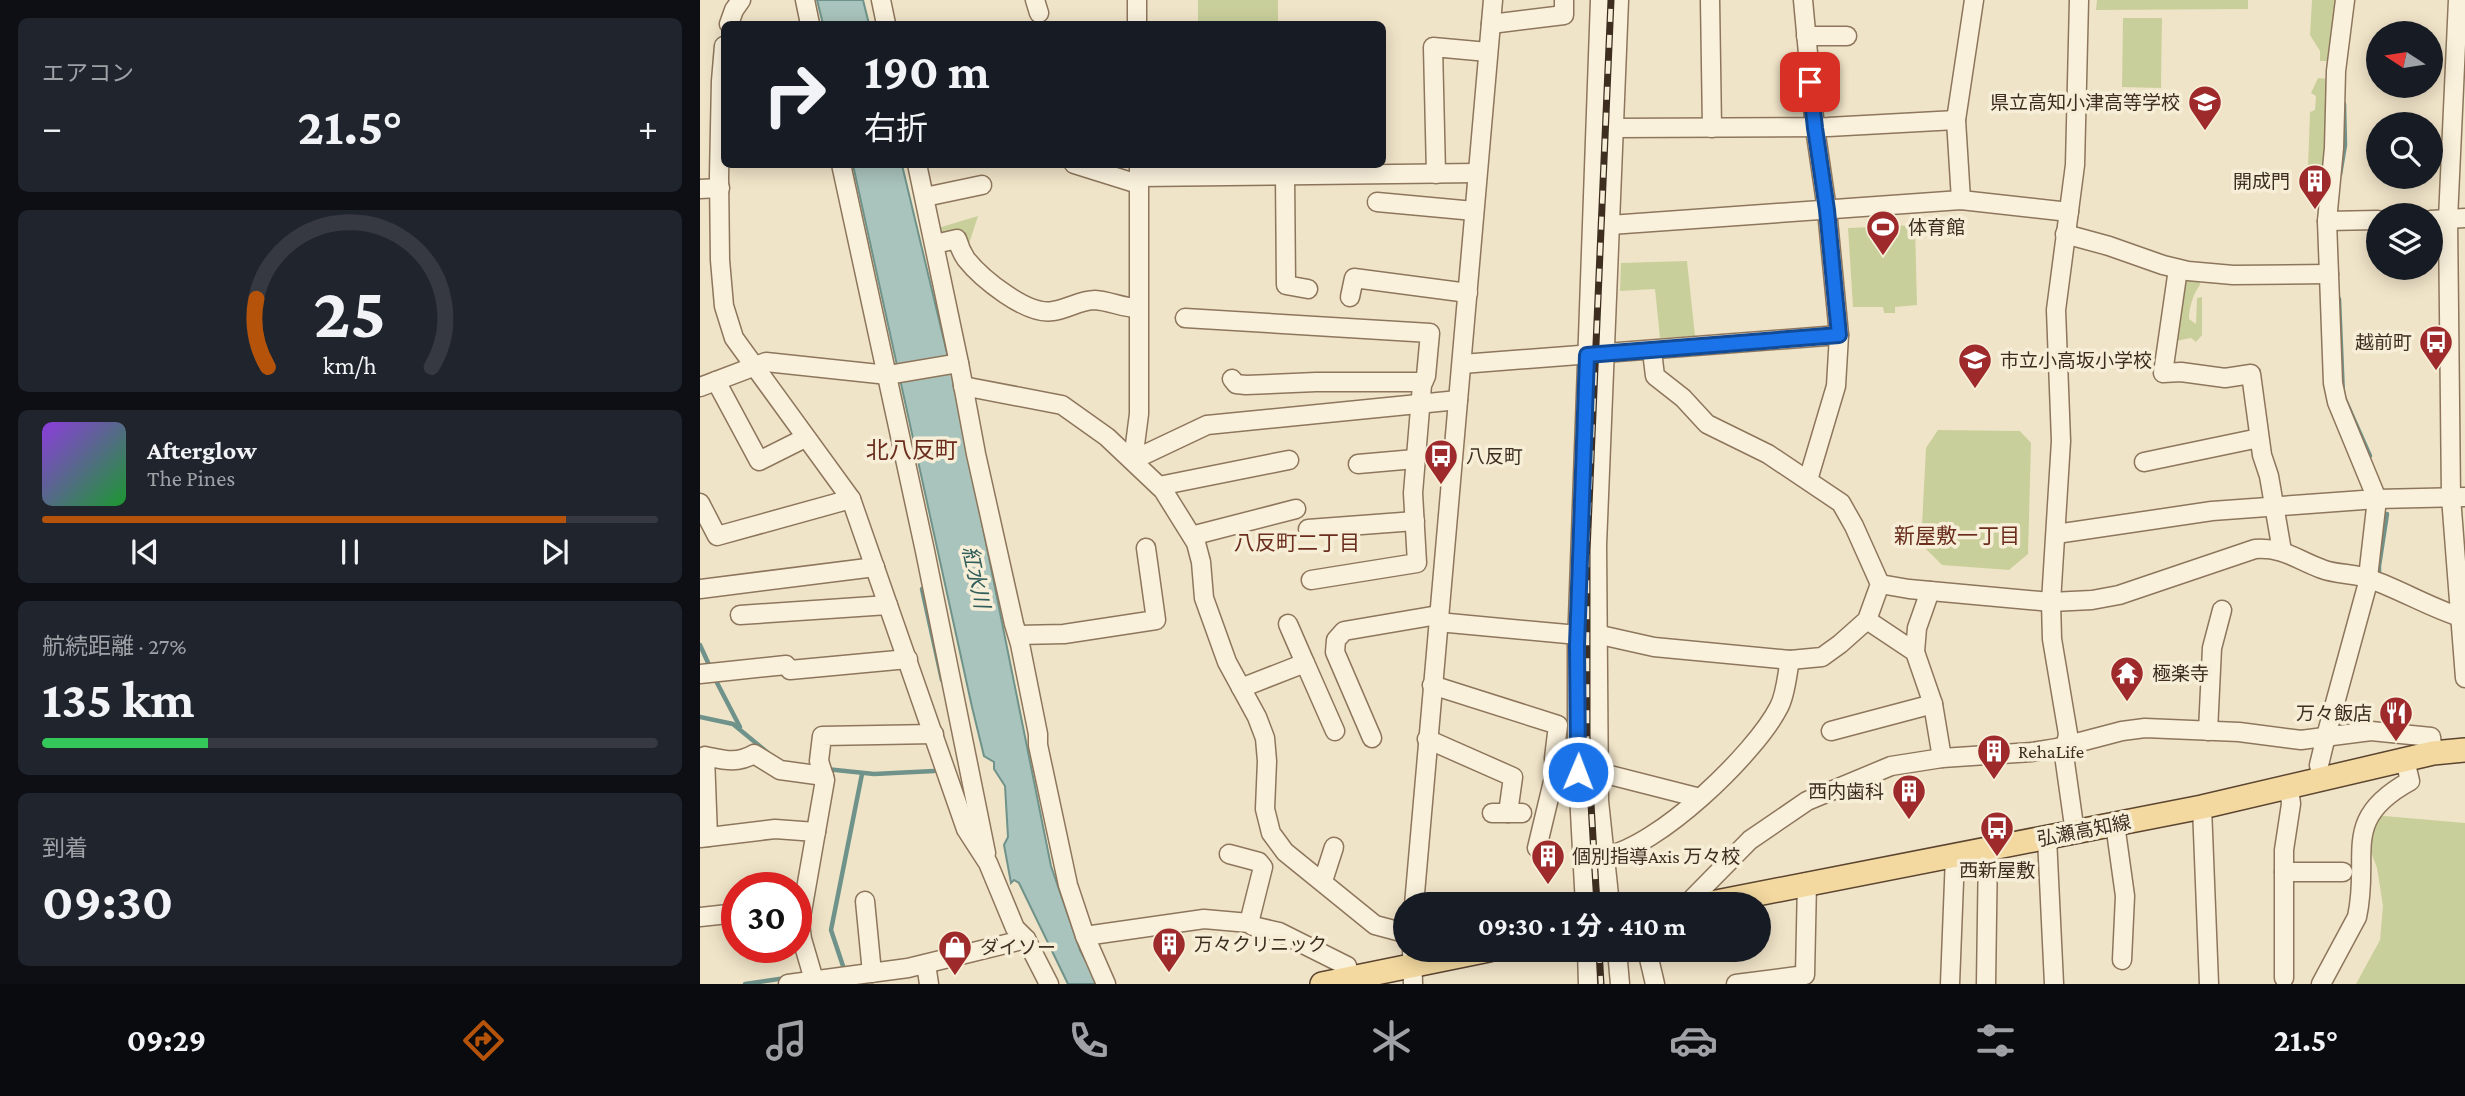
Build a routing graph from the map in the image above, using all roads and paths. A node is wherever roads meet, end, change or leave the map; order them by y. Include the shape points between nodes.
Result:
1 (741, 0) edge
2 (805, 0) edge
3 (881, 0) edge
4 (1137, 0) edge
5 (1493, 0) edge
6 (1564, 0) edge
7 (1600, 0) edge
8 (1619, 0) edge
9 (1710, 0) edge
10 (1803, 0) edge
11 (1973, 0) edge
12 (2078, 0) edge
13 (2345, 0) edge
14 (2458, 0) edge
15 (730, 21) edge
16 (809, 21) edge
17 (885, 21) edge
18 (1137, 21) edge
19 (1491, 24) junction
20 (1806, 36) junction
21 (1847, 36) dead end
22 (1488, 52) junction
23 (721, 81) edge
24 (1956, 120) junction
25 (1614, 128) junction
26 (1712, 128) junction
27 (1815, 128) junction
28 (842, 168) edge
29 (918, 168) edge
30 (1098, 168) edge
31 (1478, 173) junction
32 (1436, 174) junction
33 (1139, 175) edge
34 (1285, 175) junction
35 (982, 185) dead end
36 (720, 188) junction
37 (700, 189) edge
38 (925, 197) junction
39 (1961, 200) junction
40 (1377, 202) dead end
41 (1827, 210) junction
42 (1474, 211) junction
43 (2068, 212) junction
44 (2448, 219) edge
45 (2366, 220) edge
46 (2327, 221) junction
47 (1610, 226) junction
48 (2065, 234) junction
49 (935, 244) junction
50 (2178, 269) junction
51 (2329, 274) junction
52 (1308, 289) dead end
53 (1468, 293) junction
54 (1350, 298) dead end
55 (1138, 308) junction
56 (1185, 318) dead end
57 (1839, 335) junction
58 (1652, 351) junction
59 (1606, 353) junction
60 (1587, 355) junction
61 (760, 364) junction
62 (955, 364) junction
63 (1462, 364) junction
64 (891, 375) junction
65 (1232, 379) dead end
66 (1423, 382) junction
67 (708, 384) edge
68 (963, 386) junction
69 (1458, 400) junction
70 (1421, 403) junction
71 (805, 438) junction
72 (2259, 438) junction
73 (1415, 459) junction
74 (1133, 460) junction
75 (1289, 460) dead end
76 (2144, 462) dead end
77 (1358, 464) dead end
78 (1808, 480) junction
79 (1159, 486) junction
80 (2458, 497) edge
81 (851, 499) junction
82 (2377, 499) junction
83 (700, 503) edge
84 (2275, 508) junction
85 (1296, 509) dead end
86 (1415, 520) junction
87 (1308, 529) dead end
88 (2056, 534) junction
89 (1193, 537) junction
90 (1146, 548) dead end
91 (2282, 551) junction
92 (875, 567) junction
93 (2367, 577) junction
94 (1311, 580) dead end
95 (1880, 584) junction
96 (700, 589) edge
97 (1930, 591) junction
98 (2051, 602) junction
99 (888, 605) junction
100 (2222, 610) dead end
101 (740, 615) dead end
102 (2460, 617) junction
103 (1438, 619) junction
104 (1867, 620) junction
105 (1288, 624) dead end
106 (1596, 634) junction
107 (1017, 635) junction
108 (1578, 635) junction
109 (1915, 652) junction
110 (908, 659) junction
111 (1790, 660) junction
112 (1305, 663) junction
113 (2465, 667) edge
114 (700, 674) edge
115 (2465, 678) edge
116 (1432, 685) junction
117 (1241, 688) junction
118 (1933, 704) junction
119 (1335, 731) dead end
120 (1831, 731) dead end
121 (2208, 731) junction
122 (933, 734) junction
123 (2326, 736) junction
124 (1372, 738) dead end
125 (1427, 739) junction
126 (2066, 745) junction
127 (2465, 750) edge
128 (2433, 753) junction
129 (1942, 758) junction
130 (2405, 760) junction
131 (822, 771) junction
132 (1598, 772) junction
133 (2322, 779) junction
134 (2289, 787) junction
135 (1700, 798) junction
136 (2202, 807) junction
137 (1507, 813) dead end
138 (2115, 824) junction
139 (816, 832) junction
140 (2075, 832) junction
141 (704, 837) edge
142 (2047, 838) junction
143 (1334, 847) dead end
144 (1537, 848) dead end
145 (1988, 849) junction
146 (1229, 855) dead end
147 (1605, 856) junction
148 (1955, 856) junction
149 (988, 863) junction
150 (807, 872) edge
151 (2284, 872) junction
152 (2343, 872) dead end
153 (1323, 881) junction
154 (1807, 882) junction
155 (1415, 892) edge
156 (1585, 892) edge
157 (1609, 892) edge
158 (1699, 892) edge
159 (1761, 892) edge
160 (865, 901) dead end
161 (721, 915) edge
162 (700, 917) edge
163 (1249, 923) junction
164 (1393, 930) edge
165 (1085, 936) junction
166 (1026, 939) junction
167 (812, 958) edge
168 (2122, 960) dead end
169 (1435, 962) edge
170 (1587, 962) edge
171 (1618, 962) edge
172 (1650, 962) edge
173 (926, 964) junction
174 (1412, 967) edge
175 (867, 977) edge
176 (1350, 978) junction
177 (2284, 978) dead end
178 (824, 981) edge
179 (788, 984) edge
180 (929, 984) edge
181 (1049, 984) edge
182 (1105, 984) edge
183 (1322, 984) edge
184 (1588, 984) edge
185 (1620, 984) edge
186 (1655, 984) edge
187 (1736, 984) edge
188 (1950, 984) edge
189 (1986, 984) edge
190 (2054, 984) edge
191 (2209, 984) edge
192 (2321, 984) edge

1 - 15 street
2 - 16 street
3 - 17 street
4 - 18 street
5 - 19 street
6 - 19 street via 1564,15
7 - 60 street
8 - 25 street
9 - 26 street
10 - 20 street
11 - 24 street
12 - 43 street via 2075,165
13 - 46 street
14 - 44 street
19 - 22 street
20 - 21 street
20 - 27 street
22 - 31 street
22 - 32 street via 1433,47
23 - 36 street
24 - 27 street
24 - 39 street
25 - 26 street
25 - 47 street
26 - 27 street
27 - 41 street
28 - 64 street
29 - 38 street
30 - 33 street
31 - 32 street
31 - 42 street
32 - 34 street
33 - 34 street
33 - 55 street
34 - 52 street via 1286,285
35 - 38 street
36 - 37 street
36 - 61 street via 724,306 734,338
38 - 49 street
39 - 41 street
39 - 43 street
40 - 42 street
41 - 47 street
41 - 57 street
42 - 53 street
43 - 48 street
44 - 80 street
45 - 46 street
46 - 51 street
47 - 59 street
48 - 50 street
48 - 88 street via 2056,310 2061,441
49 - 55 street via 957,239 964,257 982,277 1036,310 1052,312 1092,300
49 - 62 street
50 - 51 street via 2233,275
50 - 72 street via 2163,373 2225,378 2251,374
51 - 82 street via 2337,402
53 - 54 street via 1354,278
53 - 63 street
55 - 74 street via 1139,414
56 - 66 street via 1430,333
57 - 58 street
57 - 78 street via 1836,386
58 - 59 street
58 - 78 street via 1655,376 1684,398 1707,424 1769,454
59 - 60 street
59 - 106 street
60 - 63 street
60 - 108 street
61 - 64 street
61 - 67 street
61 - 71 street
62 - 64 street
62 - 68 street
63 - 69 street
64 - 149 street
65 - 66 street via 1246,386
66 - 70 street
67 - 71 street via 759,461
68 - 74 street via 1062,405
68 - 107 street
69 - 70 street
69 - 103 street
70 - 73 street
70 - 74 street via 1207,425
71 - 81 street
72 - 76 street
72 - 84 street
73 - 77 street
73 - 86 street
74 - 79 street
75 - 79 street
78 - 95 street via 1841,503
79 - 89 street
80 - 82 street
80 - 102 street
81 - 83 street via 718,536
81 - 92 street
82 - 84 street
82 - 93 street
84 - 88 street via 2212,511
84 - 91 street
85 - 89 street
86 - 87 street
86 - 94 street via 1417,563
88 - 98 street
89 - 117 street via 1204,598
90 - 107 street via 1156,620 1063,634
91 - 93 street via 2320,569
91 - 98 street via 2255,549 2119,595
92 - 96 street
92 - 99 street
93 - 102 street
93 - 123 street
95 - 97 street
95 - 104 street
97 - 98 street
97 - 109 street via 1917,628
98 - 126 street
99 - 101 street
99 - 110 street
100 - 121 street via 2212,648
102 - 113 street
103 - 108 street
103 - 116 street
103 - 124 street via 1344,631 1336,640 1335,652
104 - 109 street
104 - 111 street via 1822,657
105 - 112 street
106 - 108 street
106 - 111 street via 1654,647
106 - 132 street
107 - 165 street via 1068,885
108 - 156 street via 1577,757
109 - 118 street
110 - 114 street
110 - 122 street
111 - 135 street via 1780,706 1750,751
112 - 117 street
112 - 119 street
113 - 115 street
116 - 125 street
116 - 144 street via 1558,725 1555,774
117 - 153 street via 1265,738 1268,828 1285,852
118 - 120 street
118 - 129 street
121 - 123 street via 2301,740
121 - 126 street via 2122,731
122 - 131 street via 822,736
122 - 149 street via 966,829
123 - 128 street via 2371,731 2431,737
123 - 133 street via 2319,765
125 - 137 street via 1513,777
125 - 155 street
126 - 129 street
126 - 140 street
127 - 128 main road, 弘瀬高知線
128 - 130 main road, 弘瀬高知線
129 - 158 street via 1891,766 1807,801 1750,840
130 - 133 main road, 弘瀬高知線
130 - 192 street via 2410,781 2381,801 2364,826 2357,917
131 - 139 street
131 - 141 street via 780,770 754,754 730,762 705,756
132 - 135 street
132 - 147 street
133 - 134 main road, 弘瀬高知線
134 - 136 main road, 弘瀬高知線
134 - 151 street
135 - 147 street via 1654,834
136 - 138 main road, 弘瀬高知線
136 - 191 street
138 - 140 main road, 弘瀬高知線
138 - 168 street via 2124,896
139 - 141 street via 775,829
139 - 150 street
140 - 142 main road, 弘瀬高知線
142 - 145 main road, 弘瀬高知線
142 - 190 street
143 - 153 street
145 - 148 main road, 弘瀬高知線
145 - 189 street
146 - 163 street via 1263,867
147 - 157 street
148 - 154 main road, 弘瀬高知線
148 - 188 street
149 - 166 street via 1015,928
151 - 152 street
151 - 177 street
153 - 164 street via 1375,925
154 - 159 main road, 弘瀬高知線
154 - 187 street via 1805,975
160 - 175 street
161 - 162 street
163 - 165 street via 1204,919
163 - 176 street via 1279,932 1347,966
165 - 182 street
166 - 173 street
166 - 181 street
167 - 178 street
169 - 174 main road
170 - 184 street
171 - 185 street
172 - 186 street
173 - 175 street
173 - 180 street
174 - 176 main road
175 - 178 street
176 - 183 main road
178 - 179 street

